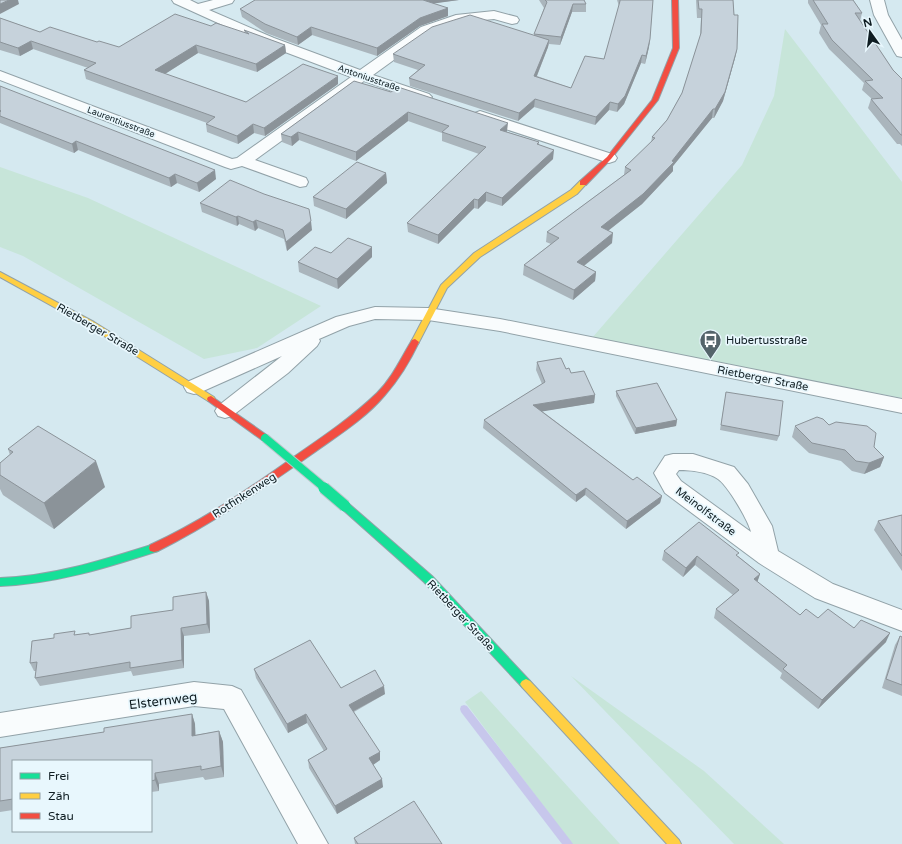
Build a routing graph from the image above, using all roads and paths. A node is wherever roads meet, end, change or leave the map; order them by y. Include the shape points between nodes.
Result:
1 (179, 0) edge
2 (227, 0) edge
3 (675, 0) edge
4 (877, 0) edge
5 (197, 9) junction
6 (512, 20) dead end
7 (900, 48) edge
8 (0, 75) edge
9 (361, 76) junction
10 (436, 101) edge
11 (466, 111) edge
12 (609, 158) junction
13 (243, 161) junction
14 (300, 182) dead end
15 (0, 274) edge
16 (428, 314) junction
17 (319, 333) junction
18 (194, 387) junction
19 (902, 406) edge
20 (225, 411) junction
21 (767, 556) junction
22 (0, 582) edge
23 (902, 621) edge
24 (0, 725) edge
25 (314, 844) edge
26 (675, 844) edge

1 - 5 street, Antoniusstraße
2 - 5 street
3 - 12 street via 676,48 656,100
4 - 7 street via 881,15
5 - 9 street, Antoniusstraße via 221,22
6 - 9 street via 494,15 461,18 426,30
8 - 13 street, Laurentiusstraße via 231,164
9 - 10 street, Antoniusstraße
9 - 13 street
11 - 12 street
12 - 16 street via 574,192 477,255 444,288
13 - 14 street, Laurentiusstraße
15 - 18 street, Rietberger Straße via 91,324
16 - 17 street, Rietberger Straße via 376,313 343,321
16 - 19 street, Rietberger Straße via 513,327
16 - 22 street, Rotfinkenweg via 405,362 381,394 353,420 250,493 159,546 78,571 18,582
17 - 18 street, Rietberger Straße
17 - 20 street, Rietberger Straße via 281,368
18 - 20 street, Rietberger Straße
20 - 26 street, Rietberger Straße, bridge via 265,438 428,579
21 - 21 street, Meinolfstraße via 673,487 664,473 673,462 693,462 726,473 740,490 761,526
21 - 23 street, Meinolfstraße via 824,591
24 - 25 street, Elsternweg via 194,694 232,698

